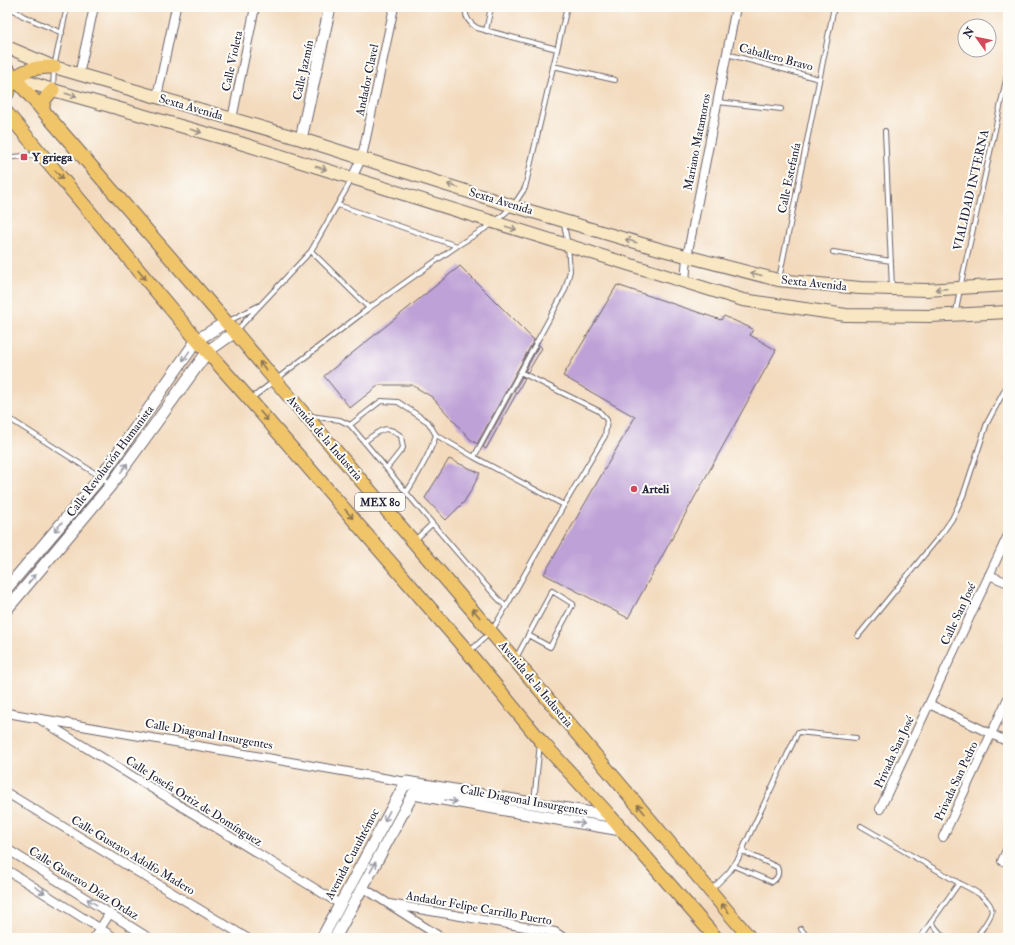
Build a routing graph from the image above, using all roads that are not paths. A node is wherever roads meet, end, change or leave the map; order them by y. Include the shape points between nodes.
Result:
1 (9, 7) edge
2 (68, 7) edge
3 (94, 7) edge
4 (176, 7) edge
5 (255, 7) edge
6 (330, 7) edge
7 (394, 7) edge
8 (466, 7) edge
9 (491, 7) edge
10 (567, 7) edge
11 (736, 7) edge
12 (834, 7) edge
13 (486, 30) junction
14 (62, 33) junction
15 (7, 48) edge
16 (557, 49) junction
17 (727, 54) junction
18 (553, 66) junction
19 (54, 67) junction
20 (1008, 71) edge
21 (10, 74) edge
22 (79, 75) junction
23 (820, 79) junction
24 (615, 80) dead end
25 (53, 90) junction
26 (7, 94) edge
27 (157, 97) junction
28 (718, 102) junction
29 (781, 109) dead end
30 (44, 111) junction
31 (7, 113) edge
32 (232, 119) junction
33 (885, 131) dead end
34 (301, 139) junction
35 (42, 155) junction
36 (362, 158) junction
37 (7, 160) edge
38 (352, 178) junction
39 (338, 205) junction
40 (513, 206) junction
41 (563, 220) junction
42 (494, 223) junction
43 (457, 246) junction
44 (568, 246) junction
45 (311, 251) junction
46 (833, 252) dead end
47 (687, 257) junction
48 (891, 261) junction
49 (778, 280) junction
50 (685, 282) junction
51 (1008, 285) edge
52 (960, 288) junction
53 (892, 289) junction
54 (262, 304) junction
55 (370, 308) junction
56 (1008, 312) edge
57 (956, 315) junction
58 (226, 322) junction
59 (235, 332) junction
60 (197, 340) junction
61 (208, 352) junction
62 (520, 372) junction
63 (275, 380) junction
64 (1008, 384) edge
65 (250, 400) junction
66 (306, 416) junction
67 (13, 420) dead end
68 (350, 425) junction
69 (436, 435) junction
70 (364, 442) junction
71 (474, 457) junction
72 (387, 468) junction
73 (101, 477) junction
74 (111, 485) junction
75 (407, 491) junction
76 (564, 504) junction
77 (392, 515) junction
78 (432, 524) junction
79 (1008, 535) edge
80 (414, 541) junction
81 (989, 575) junction
82 (1008, 583) edge
83 (7, 588) edge
84 (506, 607) junction
85 (7, 609) edge
86 (492, 632) junction
87 (528, 635) junction
88 (858, 636) dead end
89 (468, 652) junction
90 (515, 659) junction
91 (1008, 698) edge
92 (929, 704) junction
93 (7, 713) edge
94 (37, 718) junction
95 (991, 734) junction
96 (856, 738) dead end
97 (540, 740) junction
98 (1008, 742) edge
99 (406, 782) junction
100 (7, 793) edge
101 (413, 794) junction
102 (534, 803) junction
103 (880, 809) dead end
104 (610, 816) junction
105 (861, 826) dead end
106 (621, 830) junction
107 (943, 837) dead end
108 (1008, 848) edge
109 (7, 849) edge
110 (742, 850) junction
111 (1002, 861) dead end
112 (734, 866) junction
113 (7, 870) edge
114 (959, 883) junction
115 (362, 887) junction
116 (710, 890) junction
117 (346, 892) junction
118 (356, 899) junction
119 (340, 904) junction
120 (389, 904) junction
121 (110, 913) junction
122 (931, 922) junction
123 (100, 928) junction
124 (801, 930) dead end
125 (94, 938) edge
126 (115, 938) edge
127 (149, 938) edge
128 (248, 938) edge
129 (322, 938) edge
130 (335, 938) edge
131 (442, 938) edge
132 (564, 938) edge
133 (716, 938) edge
134 (750, 938) edge
135 (808, 938) edge
136 (920, 938) edge
137 (944, 938) edge
138 (976, 938) edge

1 - 14 lane
2 - 14 lane
3 - 22 street
4 - 27 street
5 - 32 street, Calle Violeta
6 - 34 street, Calle Jazmín
7 - 36 street, Andador Clavel
8 - 13 lane via 465,13 470,23
9 - 13 lane
10 - 16 lane
11 - 17 street, Mariano Matamoros
12 - 23 lane, Calle Estefanía
13 - 16 lane
14 - 19 lane
15 - 19 main road, Sexta Avenida
16 - 18 lane
17 - 23 lane, Caballero Bravo
17 - 28 street, Mariano Matamoros
18 - 24 lane
18 - 40 lane via 525,188
19 - 21 main road via 40,67
19 - 22 main road, Sexta Avenida
19 - 25 lane
20 - 52 lane, VIALIDAD INTERNA
21 - 25 main road, Sexta Avenida
21 - 26 main road
21 - 30 main road, Avenida de la Industria / MEX 80
22 - 27 main road, Sexta Avenida
23 - 49 lane, Calle Estefanía
25 - 30 main road via 44,100
25 -> 38 main road, Sexta Avenida via 237,142
27 - 32 main road, Sexta Avenida
28 - 29 lane
28 - 47 street, Mariano Matamoros
30 - 58 main road, Avenida de la Industria / MEX 80
31 - 35 main road, MEX 80
32 - 34 main road, Sexta Avenida
33 - 48 lane
34 - 36 main road, Sexta Avenida
35 - 37 lane via 13,157
35 -> 60 main road, MEX 80
36 - 38 street, Andador Clavel
40 -> 36 main road, Sexta Avenida
38 - 39 lane
38 - 42 main road, Sexta Avenida
39 - 43 lane
39 - 45 lane
40 - 41 main road, Sexta Avenida
40 - 42 lane
41 - 44 lane
47 -> 41 main road, Sexta Avenida
42 - 43 lane
42 -> 44 main road, Sexta Avenida
43 - 55 lane
44 - 50 main road, Sexta Avenida
44 - 62 lane via 570,271 564,290
45 - 54 lane
45 - 55 lane
46 - 48 lane
49 -> 47 main road, Sexta Avenida
47 - 50 street, Mariano Matamoros
48 - 53 lane
49 - 53 main road, Sexta Avenida
50 - 57 main road, Sexta Avenida via 743,300 846,315
51 - 52 main road, Sexta Avenida
52 -> 53 main road, Sexta Avenida
52 - 57 lane, VIALIDAD INTERNA
54 - 58 lane
54 - 59 lane
55 - 63 lane
56 - 57 main road, Sexta Avenida
58 - 59 main road, Avenida de la Industria / MEX 80
58 - 60 street, Calle Revolución Humanista
59 - 61 street, Calle Revolución Humanista
63 -> 59 main road, Avenida de la Industria / MEX 80
60 - 61 main road, MEX 80
60 -> 73 street, Calle Revolución Humanista
61 - 65 main road, MEX 80
74 -> 61 street, Calle Revolución Humanista
62 - 71 lane
62 - 76 lane via 599,411 607,420 605,436
63 - 65 lane
63 - 66 main road, Avenida de la Industria / MEX 80
64 - 88 lane via 987,423 963,496 952,518
65 -> 89 main road, MEX 80
66 - 68 lane via 340,420
66 - 77 main road, Avenida de la Industria / MEX 80
67 - 73 lane
68 - 69 lane via 381,401 398,402 428,422
68 - 70 lane
69 - 71 lane
69 - 75 lane
70 - 72 lane
70 - 72 lane via 383,429 392,429 401,436 403,448
71 - 76 lane
72 - 75 lane
73 - 74 lane
73 -> 83 street, Calle Revolución Humanista
85 -> 74 street, Calle Revolución Humanista
75 - 77 lane
75 - 78 lane
76 - 84 lane
77 - 80 main road, Avenida de la Industria / MEX 80
78 - 80 lane
78 - 84 lane
79 - 81 street, Calle San José
86 -> 80 main road, Avenida de la Industria / MEX 80
81 - 82 street
81 - 92 street, Calle San José
84 - 86 lane
86 - 89 lane
86 - 90 main road, Avenida de la Industria / MEX 80
87 - 87 lane via 550,647 573,604 552,591
87 - 90 lane
89 - 97 main road, MEX 80
116 -> 90 main road, Avenida de la Industria / MEX 80
91 - 95 street, Privada San Pedro
92 - 95 street
92 - 103 street, Privada San José
93 - 94 street, Calle Diagonal Insurgentes
94 - 99 street, Calle Diagonal Insurgentes
94 - 119 street, Calle Josefa Ortiz de Domínguez
95 - 98 street
95 - 107 street, Privada San Pedro
96 - 110 lane via 798,732
97 - 102 lane
97 - 104 main road, MEX 80
99 - 101 street
99 - 102 street, Calle Diagonal Insurgentes
99 -> 117 street, Avenida Cuauhtémoc
100 - 128 street, Calle Gustavo Adolfo Madero
101 -> 106 street, Calle Diagonal Insurgentes
115 -> 101 street, Avenida Cuauhtémoc
102 - 104 street, Calle Diagonal Insurgentes
104 - 106 main road, MEX 80
105 - 114 lane
106 - 133 main road, MEX 80
108 - 111 street
121 -> 109 street, Calle Gustavo Díaz Ordaz
110 - 112 lane
110 - 112 lane via 777,867 777,878 772,882
112 - 116 lane
113 -> 123 street
114 - 122 lane
114 - 138 lane via 986,899 991,908 991,913
115 - 118 street, Avenida Cuauhtémoc
115 - 120 street
134 -> 116 main road, Avenida de la Industria / MEX 80
117 - 118 street
117 - 119 street, Avenida Cuauhtémoc
118 - 130 street, Avenida Cuauhtémoc
119 - 129 street, Avenida Cuauhtémoc
120 - 131 street
120 - 132 street, Andador Felipe Carrillo Puerto via 555,932
121 - 123 street
121 - 127 street, Calle Gustavo Díaz Ordaz
122 - 136 lane
122 - 137 lane
123 - 125 street
123 - 126 street
124 - 135 lane

